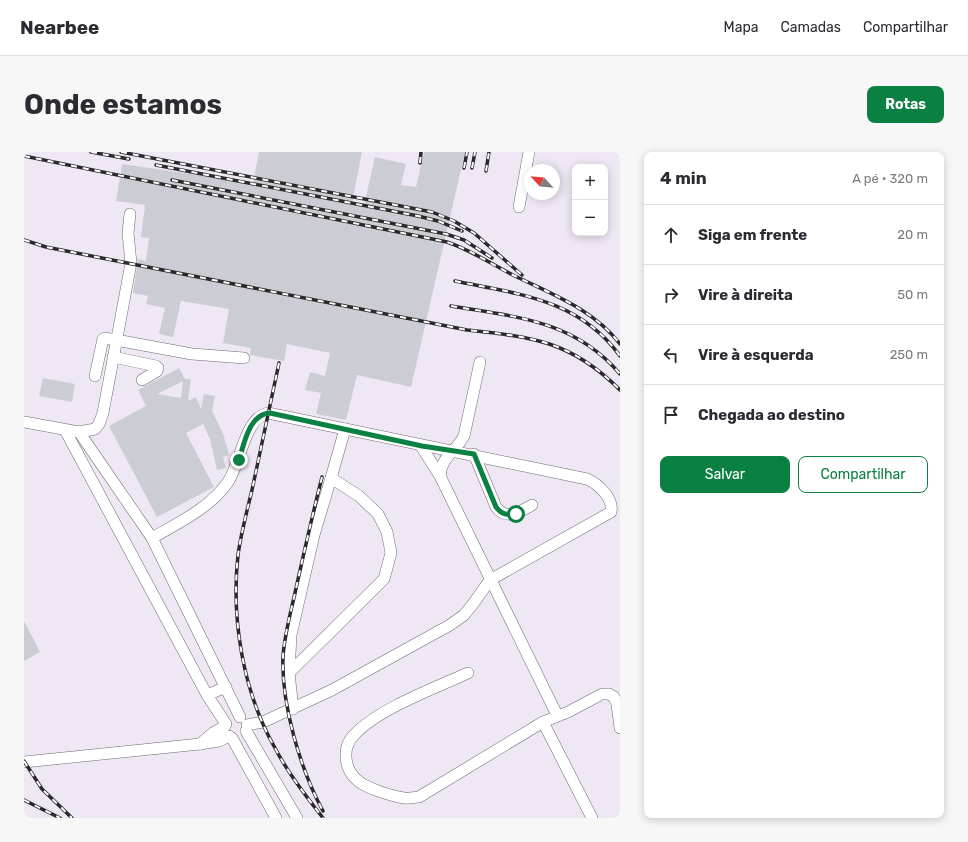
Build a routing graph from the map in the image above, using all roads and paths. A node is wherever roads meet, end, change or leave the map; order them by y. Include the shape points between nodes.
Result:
1 (530, 152) edge
2 (519, 207) dead end
3 (130, 214) dead end
4 (116, 340) junction
5 (113, 357) junction
6 (244, 358) dead end
7 (480, 362) dead end
8 (95, 376) dead end
9 (142, 380) dead end
10 (24, 422) edge
11 (345, 429) junction
12 (65, 430) junction
13 (79, 432) junction
14 (422, 446) junction
15 (454, 451) junction
16 (474, 454) junction
17 (440, 476) junction
18 (331, 478) junction
19 (532, 505) dead end
20 (152, 538) junction
21 (490, 580) junction
22 (289, 673) junction
23 (468, 673) dead end
24 (226, 687) junction
25 (207, 695) junction
26 (293, 709) junction
27 (558, 715) junction
28 (544, 722) junction
29 (244, 724) junction
30 (620, 728) edge
31 (228, 731) junction
32 (24, 762) edge
33 (276, 818) edge
34 (297, 818) edge
35 (592, 818) edge

1 - 2 lane
3 - 4 lane via 128,233 131,263
4 - 5 lane
4 - 6 lane via 192,354
4 - 8 lane via 103,339
5 - 9 lane via 158,368
5 - 13 lane via 99,424 95,429
7 - 15 lane via 464,436
10 - 12 lane
11 - 14 lane
11 - 18 lane
11 - 20 lane via 270,413 261,414 250,428 229,482 196,512
12 - 13 lane
12 - 25 lane
13 - 20 lane
14 - 15 lane
14 - 17 lane
15 - 16 lane
15 - 17 lane via 442,463
16 - 19 lane via 500,513 516,514
16 - 21 lane via 587,479 599,486 612,508 610,513
17 - 21 lane
18 - 22 lane via 314,536 291,636
18 - 22 lane via 359,496 378,514 387,532 391,553 384,579
20 - 24 lane
21 - 26 lane via 464,615 450,625
21 - 27 lane
22 - 26 lane
23 - 28 lane via 407,701 368,723 352,736 346,751 347,764 357,780 368,787 404,798 419,797
24 - 25 lane
24 - 29 lane
25 - 31 lane
26 - 29 lane via 263,722
27 - 28 lane
27 - 30 lane via 602,694 609,694 614,697 617,704
28 - 35 lane
29 - 31 lane via 239,738
29 - 31 lane via 233,717
29 - 34 lane
31 - 32 lane via 213,733 200,744
31 - 33 lane

